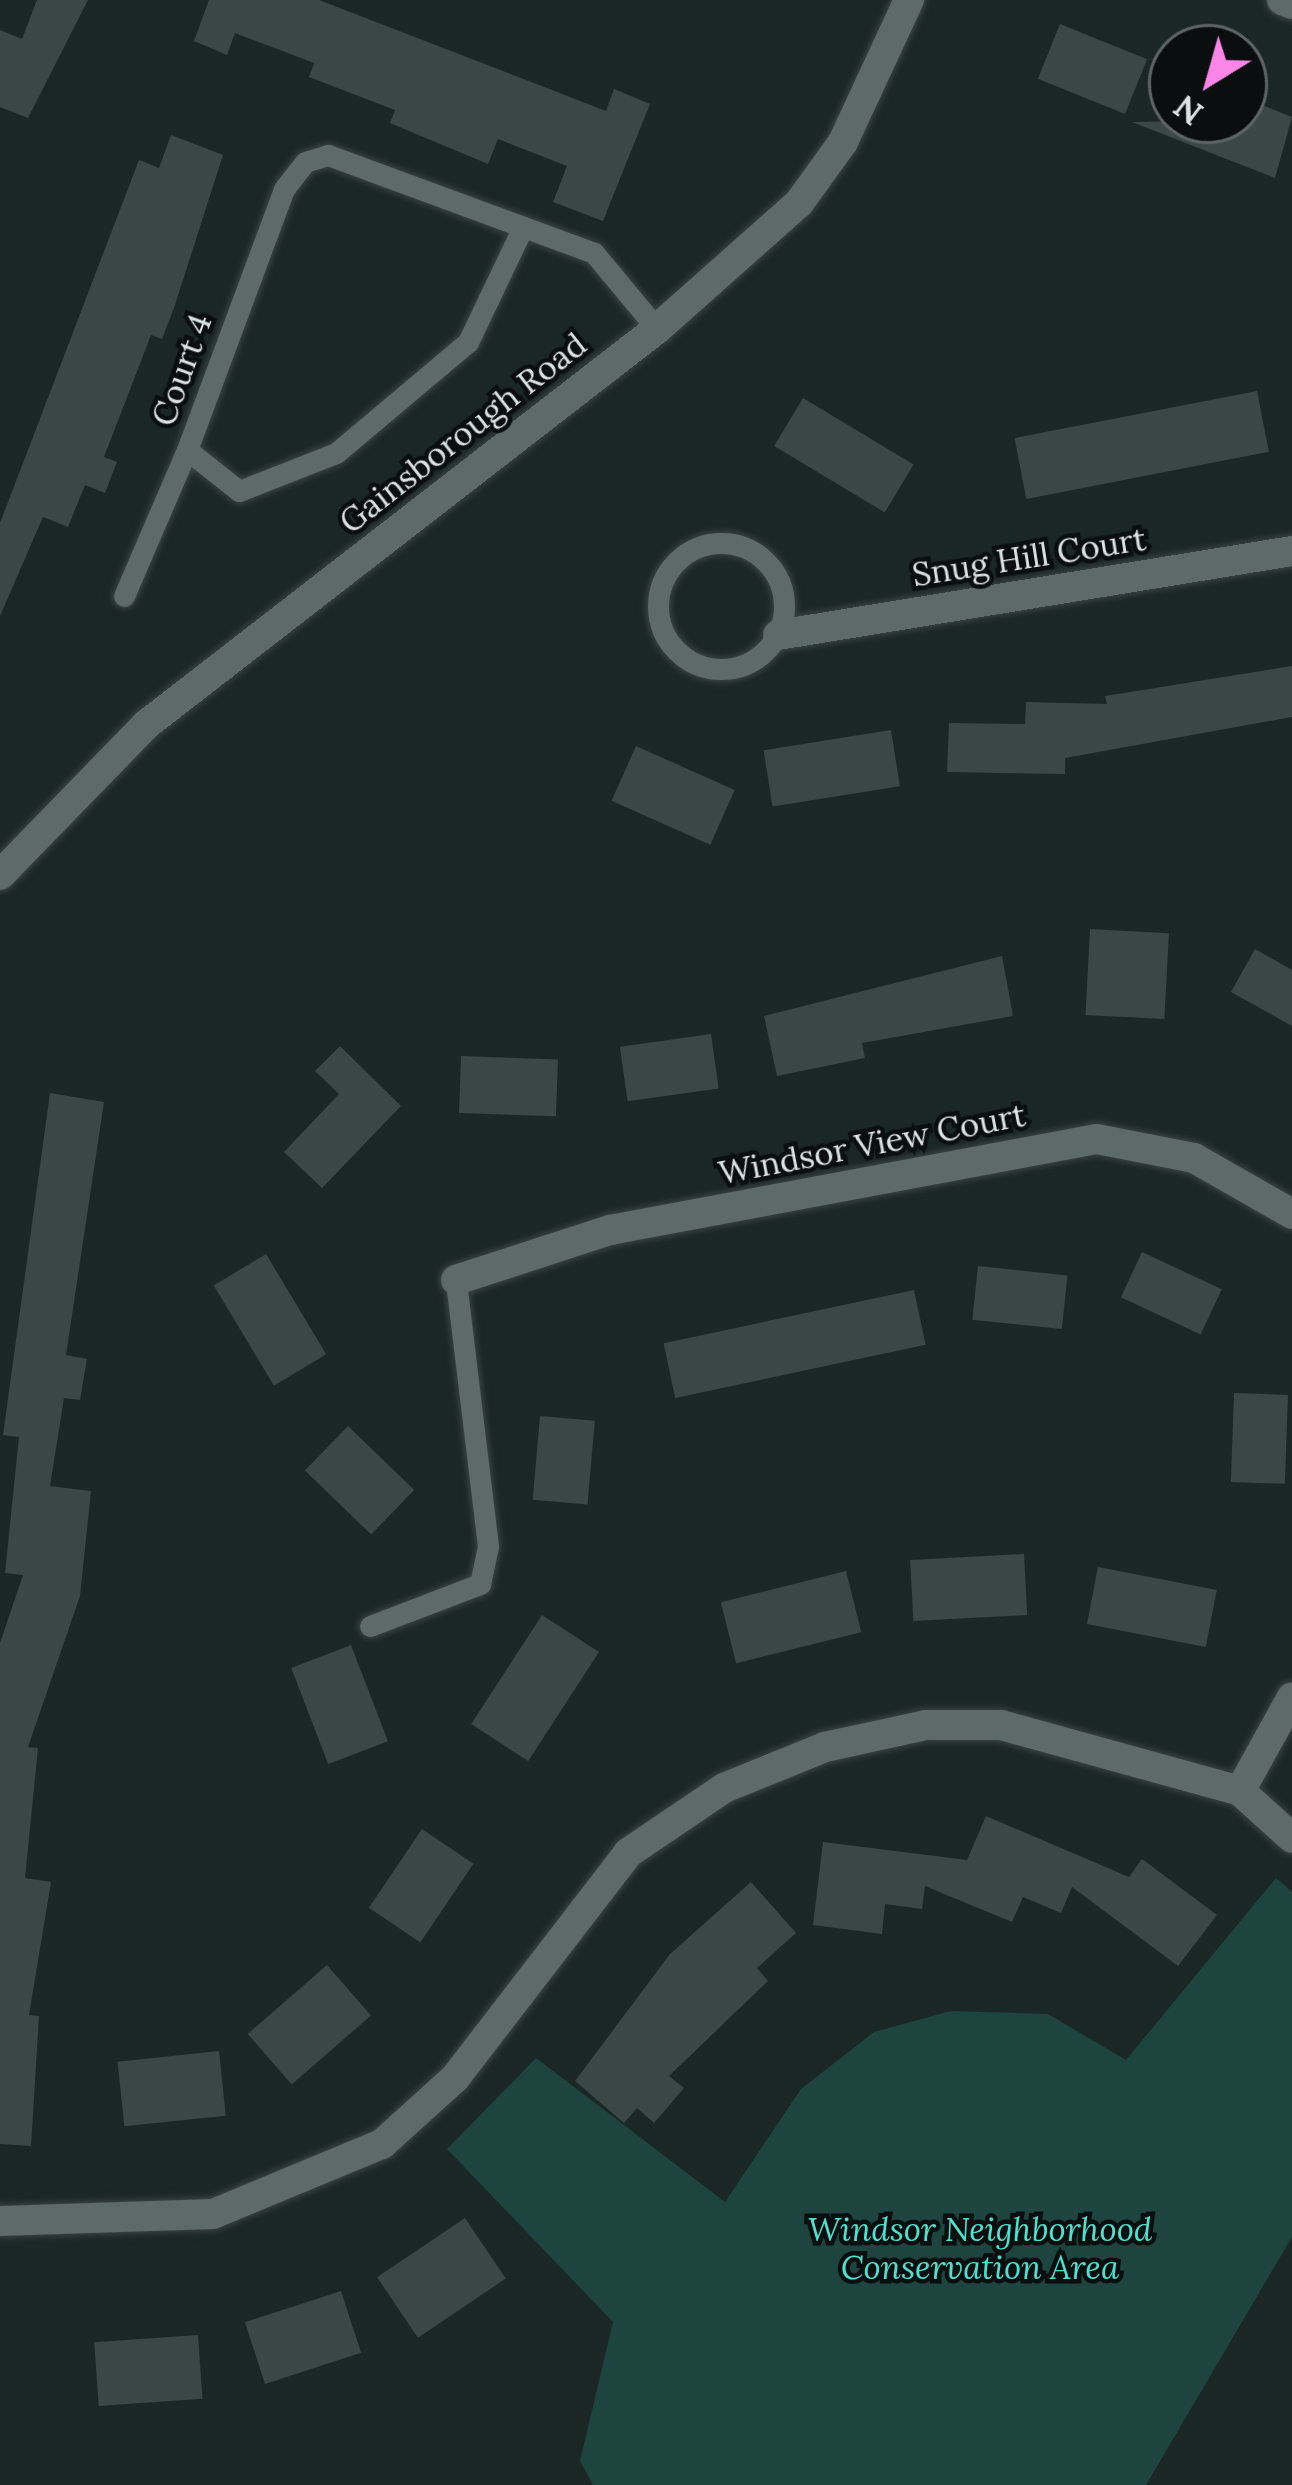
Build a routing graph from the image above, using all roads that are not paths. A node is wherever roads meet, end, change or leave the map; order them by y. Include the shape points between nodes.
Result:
1 (909, 0) edge
2 (1282, 0) edge
3 (1292, 4) edge
4 (522, 229) junction
5 (657, 329) junction
6 (187, 450) junction
7 (1292, 550) edge
8 (124, 596) dead end
9 (778, 635) junction
10 (0, 874) edge
11 (1292, 1214) edge
12 (456, 1280) joint
13 (370, 1626) dead end
14 (1292, 1697) edge
15 (1240, 1791) junction
16 (1292, 1838) edge
17 (0, 2221) edge

1 - 5 street, Gainsborough Road via 843,142 799,202
2 - 3 street
4 - 5 lane, Court 4 via 594,253
4 - 6 lane, Court 4 via 468,342 337,453 239,491
4 - 6 lane, Court 4 via 328,155 305,162 284,189
5 - 10 street, Gainsborough Road via 147,724
6 - 8 lane
7 - 9 street, Snug Hill Court
9 - 9 lane via 780,582 741,547 706,544 664,578 658,613 685,658 736,668
11 - 12 street, Windsor View Court via 1194,1158 1097,1138 610,1230
12 - 13 lane via 488,1546 480,1585
14 - 15 street
15 - 16 street
15 - 17 street via 1001,1724 926,1725 825,1748 724,1788 628,1853 454,2078 382,2144 212,2214

